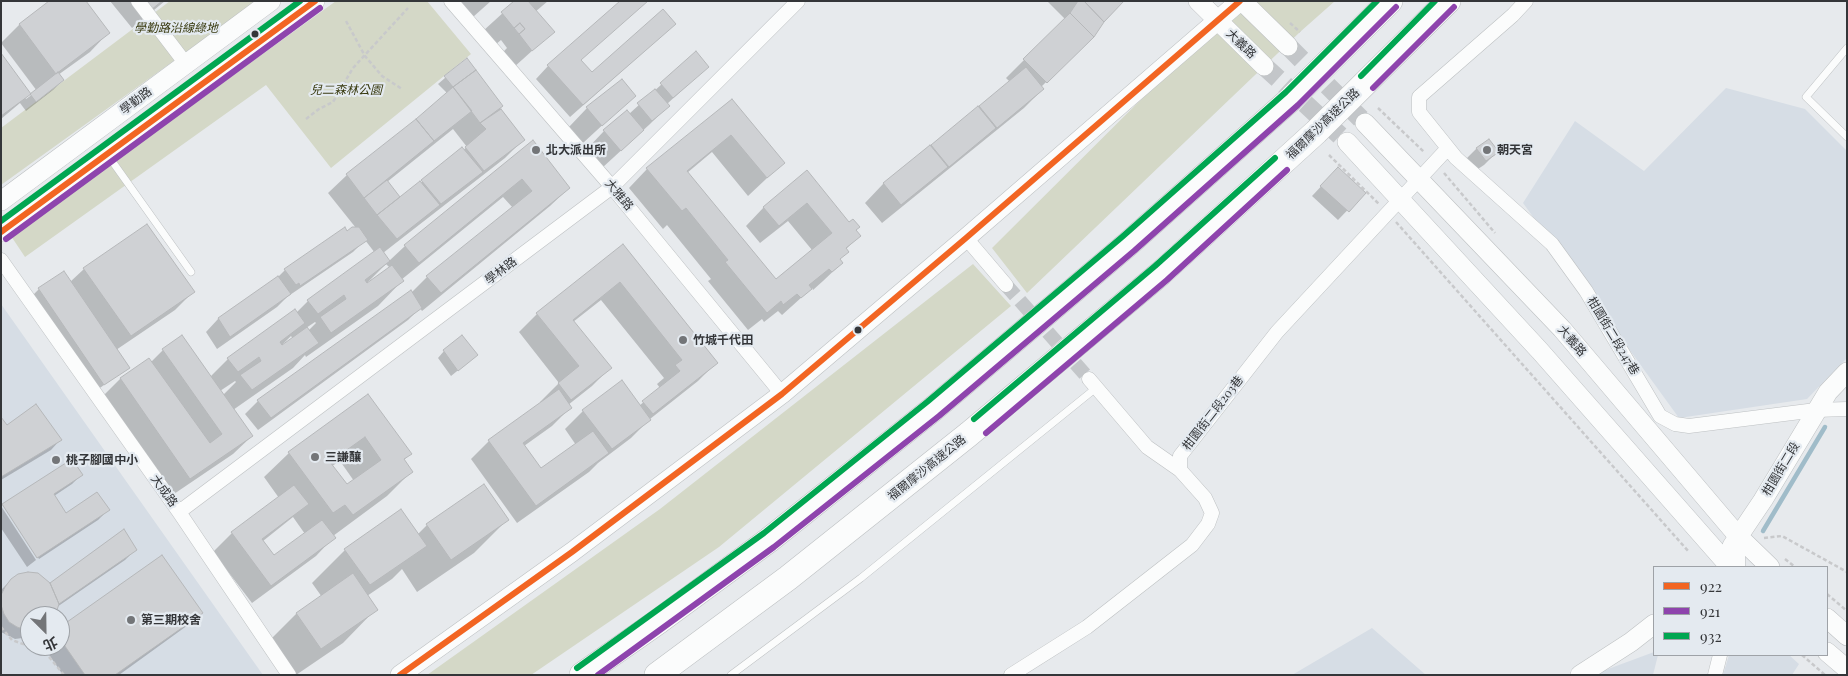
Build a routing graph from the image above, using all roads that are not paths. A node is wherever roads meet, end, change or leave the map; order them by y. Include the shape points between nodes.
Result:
1 (138, 1) edge
2 (270, 1) edge
3 (315, 1) edge
4 (451, 1) edge
5 (798, 1) edge
6 (1198, 1) edge
7 (1241, 1) edge
8 (1390, 1) edge
9 (1448, 1) edge
10 (1526, 1) edge
11 (1218, 21) junction
12 (1288, 46) tunnel mouth
13 (1847, 48) edge
14 (186, 64) junction
15 (1264, 66) tunnel mouth
16 (1365, 123) tunnel mouth
17 (1847, 137) edge
18 (1347, 142) tunnel mouth
19 (1448, 148) junction
20 (107, 154) junction
21 (1420, 180) junction
22 (612, 187) junction
23 (1402, 200) junction
24 (1, 201) edge
25 (1, 232) edge
26 (966, 238) junction
27 (1, 260) edge
28 (191, 272) dead end
29 (1006, 284) tunnel mouth
30 (1847, 372) edge
31 (1092, 383) joint
32 (782, 394) junction
33 (1847, 409) edge
34 (1816, 410) junction
35 (1180, 470) junction
36 (179, 512) junction
37 (1738, 536) junction
38 (1726, 565) edge
39 (1769, 566) edge
40 (1828, 619) edge
41 (1653, 625) edge
42 (1847, 636) edge
43 (1828, 653) edge
44 (1720, 656) edge
45 (1847, 669) edge
46 (290, 675) edge
47 (400, 675) edge
48 (582, 675) edge
49 (656, 675) edge
50 (731, 675) edge
51 (1011, 675) edge
52 (1580, 675) edge
53 (1715, 675) edge

1 - 14 street
2 - 14 street, 學勤路
3 - 20 street, 學勤路
4 - 22 street, 大雅路
5 - 22 street, 學林路
6 - 11 street, 大義路
7 - 11 street
7 - 12 street
8 - 48 highway via 1284,105 1128,244 933,409 769,540
9 - 49 highway, 福爾摩沙高速公路 via 1316,132 1161,273 969,434 803,566
10 - 19 street, 柑園街二段247巷 via 1419,97 1419,112
11 - 15 street, 大義路
11 - 26 street
13 - 17 lane via 1806,97
14 - 24 street, 學勤路
16 - 21 street, 大義路
18 - 23 street
19 - 21 street, 柑園街二段203巷
19 - 34 street, 柑園街二段247巷 via 1552,244 1586,292 1660,416 1675,424 1689,426
20 - 25 street, 學勤路
20 - 28 lane
21 - 23 street, 柑園街二段203巷
21 - 37 street, 大義路 via 1562,329
22 - 32 street, 大雅路
22 - 36 street, 學林路
23 - 35 street, 柑園街二段203巷 via 1277,332 1180,456
23 - 38 street via 1540,351
26 - 29 street
26 - 32 street
27 - 36 street, 大成路
30 - 34 street, 柑園街二段
31 - 35 street via 1147,447
31 - 50 lane via 861,578
32 - 47 street via 572,552
33 - 34 street, 柑園街二段247巷
34 - 37 street, 柑園街二段
35 - 51 street via 1204,498 1212,513 1192,545 1088,627
36 - 46 street, 大成路
37 - 38 street, 柑園街二段
37 - 39 street, 大義路
40 - 42 street
41 - 52 street
43 - 45 street
44 - 53 street

